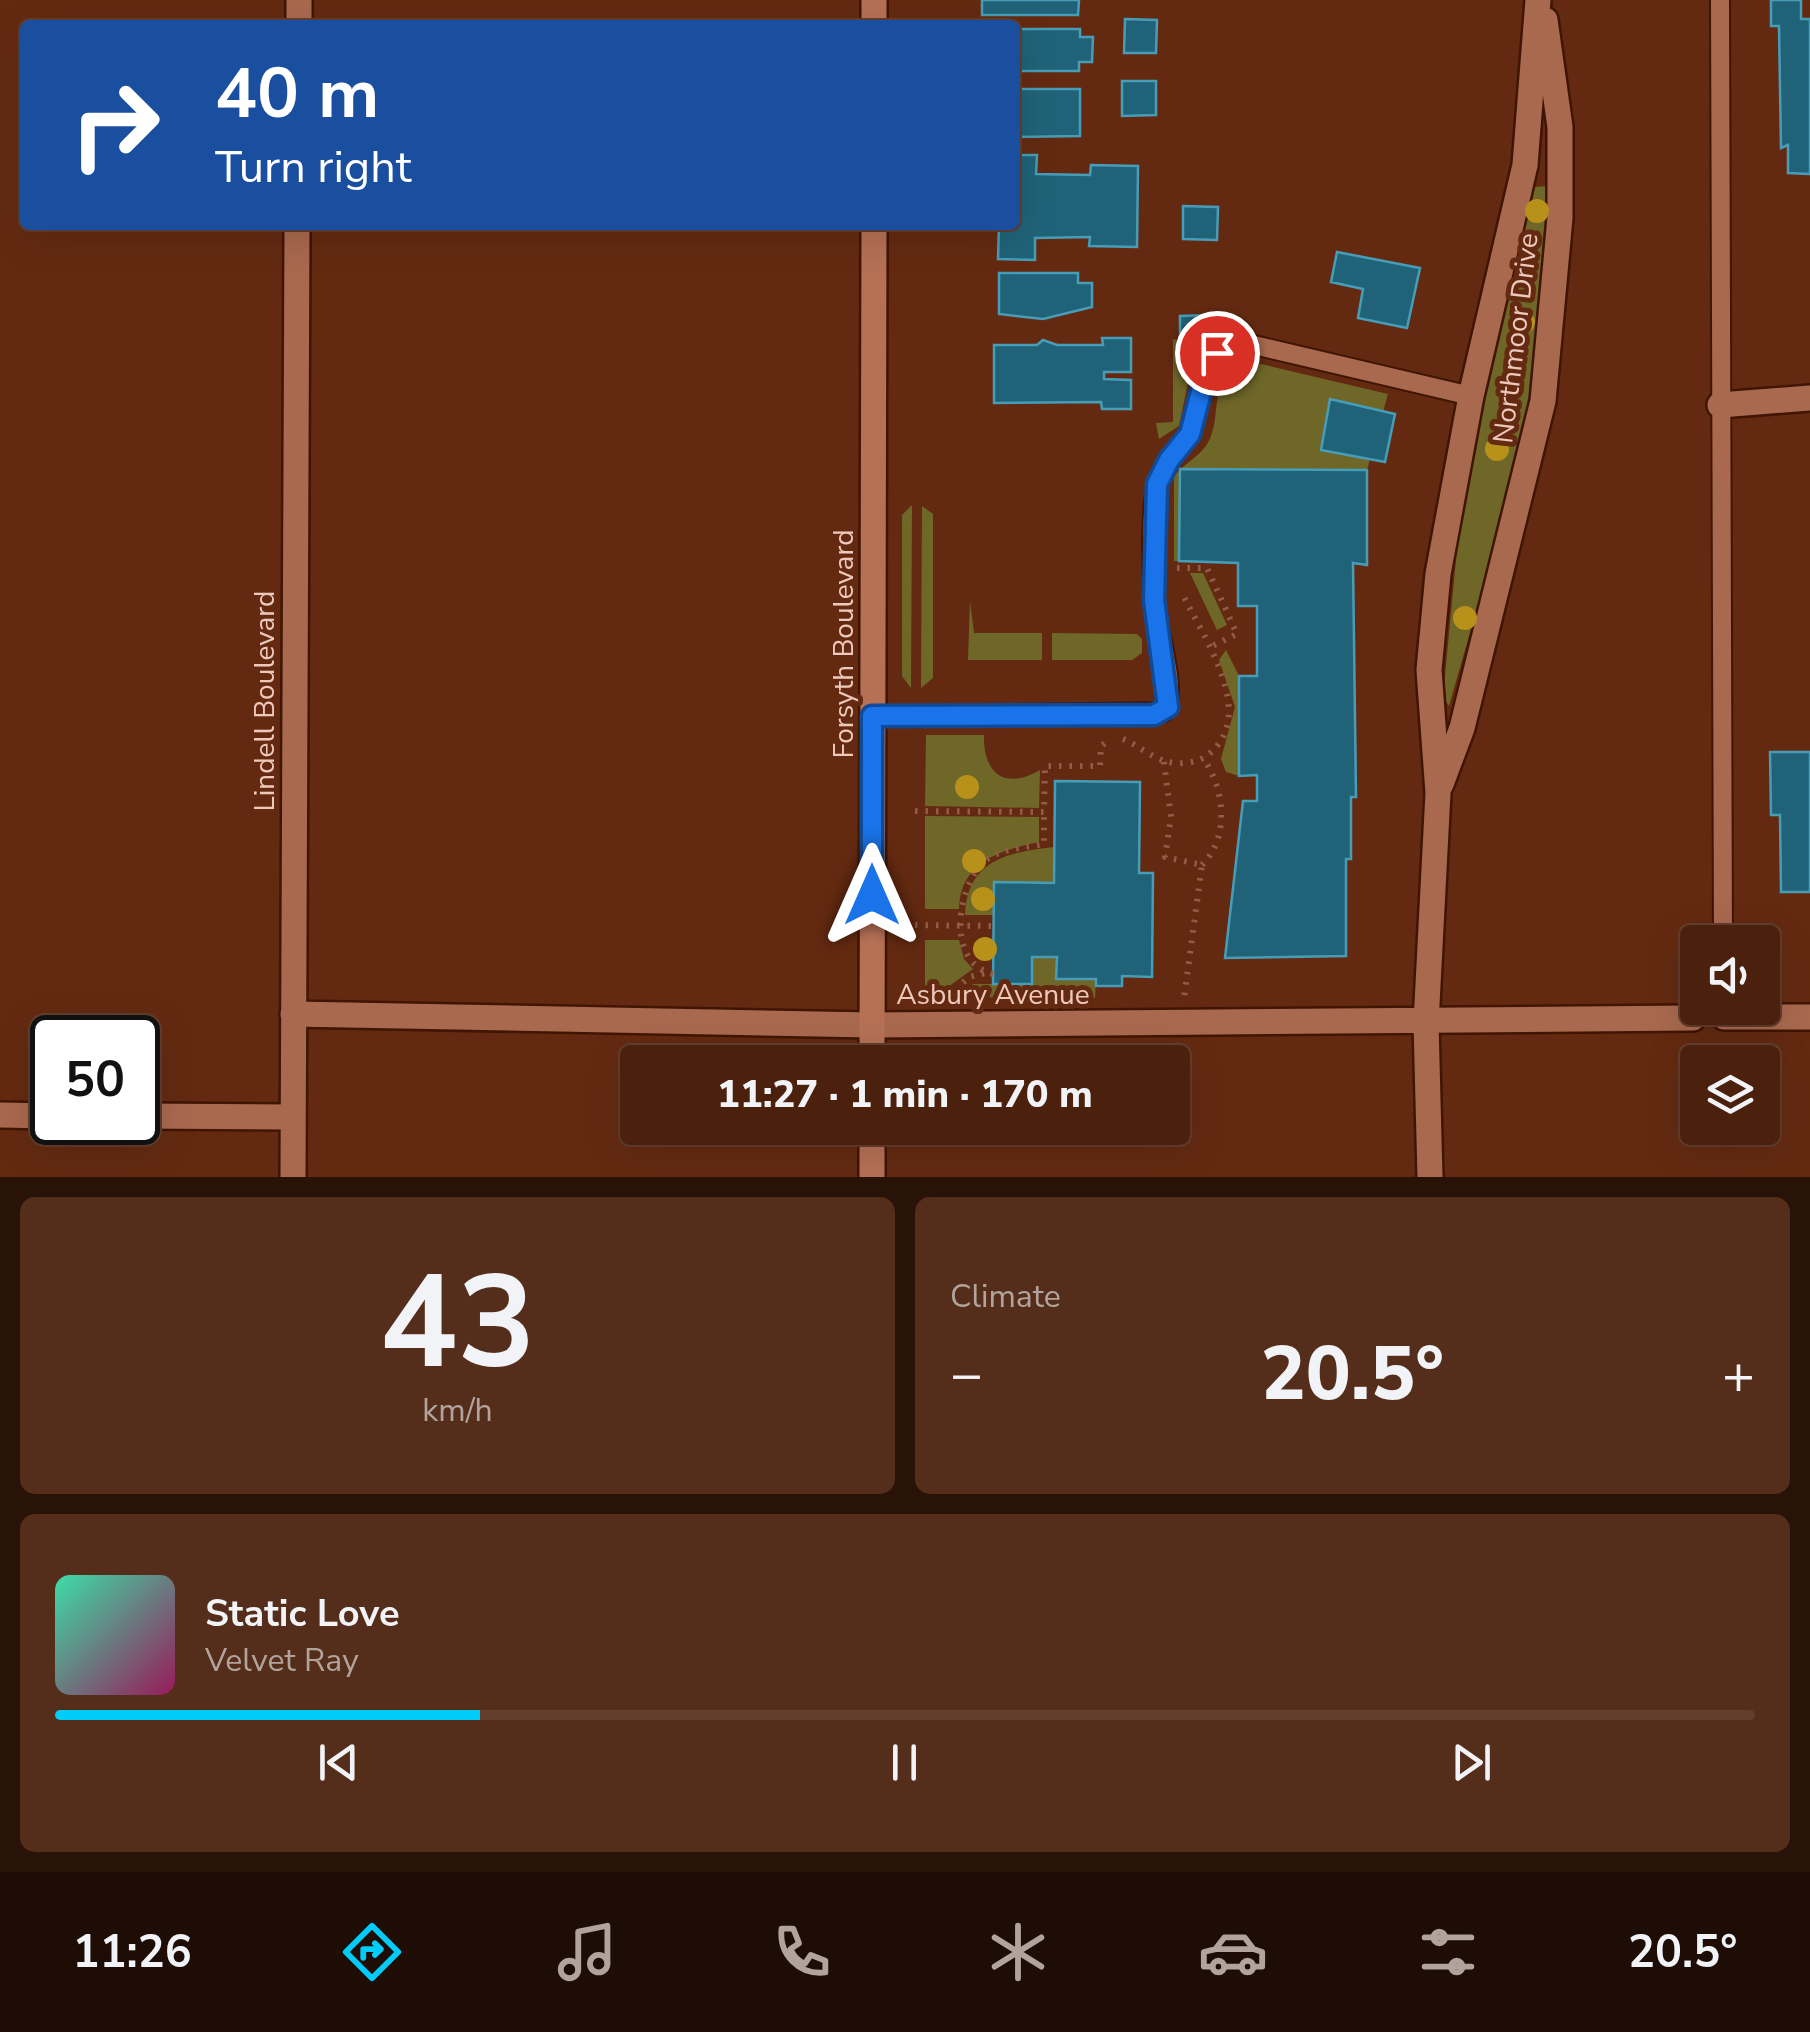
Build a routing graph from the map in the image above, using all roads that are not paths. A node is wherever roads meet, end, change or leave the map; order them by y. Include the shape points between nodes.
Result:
1 (1538, 0) edge
2 (1720, 0) edge
3 (298, 230) edge
4 (874, 230) edge
5 (1471, 396) junction
6 (1810, 398) edge
7 (1720, 404) junction
8 (872, 716) junction
9 (1438, 794) junction
10 (1723, 925) edge
11 (292, 1014) junction
12 (1780, 1015) edge
13 (1810, 1017) edge
14 (1680, 1018) edge
15 (1426, 1023) junction
16 (872, 1025) junction
17 (872, 1045) edge
18 (0, 1115) edge
19 (30, 1116) edge
20 (160, 1116) edge
21 (294, 1118) junction
22 (872, 1145) edge
23 (294, 1177) edge
24 (872, 1177) edge
25 (1430, 1177) edge

1 - 5 street, Northmoor Drive via 1525,165
1 - 9 street, Northmoor Drive via 1549,34 1560,127 1560,218 1543,401 1462,728
2 - 7 lane
3 - 11 street, Lindell Boulevard
4 - 8 main road, Forsyth Boulevard
5 - 8 lane via 1237,341 1207,369 1190,434 1157,484 1154,600 1170,694 1164,712
5 - 9 street, Northmoor Drive via 1438,574 1428,670
6 - 7 street
7 - 10 lane
8 - 16 main road, Forsyth Boulevard
9 - 15 street, Northmoor Drive
11 - 16 street, Asbury Avenue
11 - 21 street, Lindell Boulevard
12 - 13 street
14 - 15 street, Asbury Avenue
15 - 16 street, Asbury Avenue
15 - 25 street, Northmoor Drive
16 - 17 main road, Forsyth Boulevard
18 - 19 street
20 - 21 street
21 - 23 street, Lindell Boulevard
22 - 24 main road

